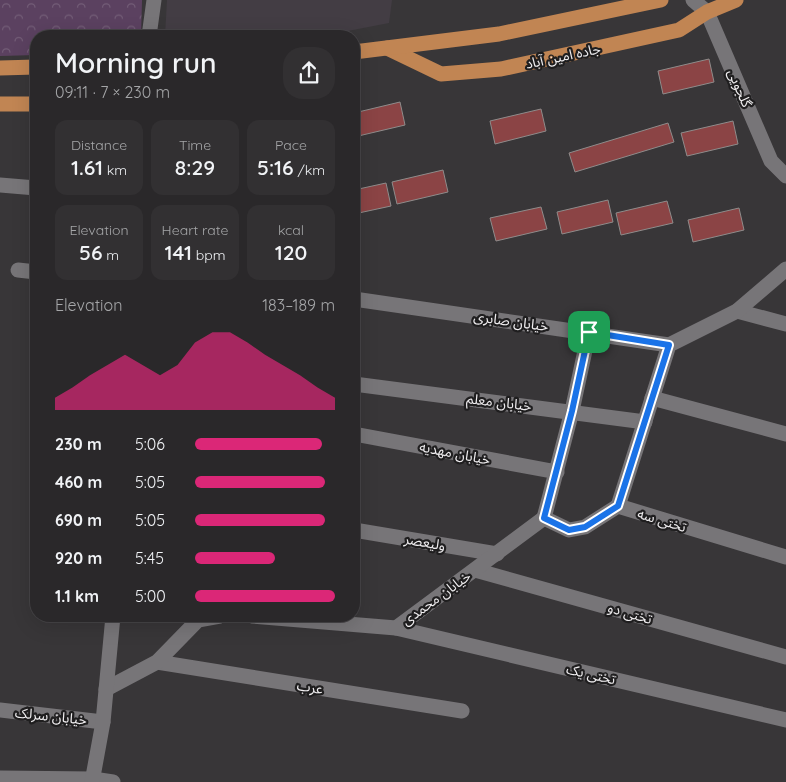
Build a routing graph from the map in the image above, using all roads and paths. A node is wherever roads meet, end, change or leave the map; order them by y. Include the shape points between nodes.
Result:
1 (154, 0) edge
2 (661, 0) edge
3 (693, 0) edge
4 (736, 0) edge
5 (707, 12) junction
6 (150, 30) edge
7 (387, 48) junction
8 (360, 51) edge
9 (30, 67) edge
10 (0, 68) edge
11 (0, 104) edge
12 (30, 104) edge
13 (786, 176) edge
14 (0, 185) edge
15 (30, 188) edge
16 (786, 269) edge
17 (18, 270) dead end
18 (30, 271) edge
19 (360, 300) edge
20 (737, 311) junction
21 (786, 324) edge
22 (589, 332) junction
23 (669, 345) junction
24 (360, 385) edge
25 (652, 398) junction
26 (572, 411) junction
27 (645, 422) junction
28 (786, 434) edge
29 (360, 435) edge
30 (557, 472) junction
31 (618, 506) junction
32 (544, 518) junction
33 (360, 531) edge
34 (497, 554) junction
35 (786, 557) edge
36 (475, 570) junction
37 (112, 622) edge
38 (196, 622) edge
39 (324, 622) edge
40 (396, 628) junction
41 (786, 657) edge
42 (158, 662) junction
43 (106, 689) junction
44 (0, 710) edge
45 (462, 711) dead end
46 (786, 720) edge
47 (103, 722) junction
48 (0, 778) edge
49 (93, 780) edge
50 (113, 782) edge

1 - 6 street
2 - 7 main road via 499,34
3 - 5 street, گلجویی
4 - 5 main road, جاده امین آباد
5 - 7 main road, جاده امین آباد via 679,30 501,69 440,74
5 - 13 street, گلجویی via 771,161
7 - 8 main road
9 - 10 main road
11 - 12 main road
14 - 15 street
16 - 20 street
17 - 18 street
19 - 22 street, خیابان صابری
20 - 21 street
20 - 23 street
22 - 23 street, خیابان صابری
22 - 26 street
23 - 25 street
24 - 26 street, خیابان معلم
25 - 27 street
25 - 28 street
26 - 27 street, خیابان معلم
26 - 30 street
27 - 31 street
29 - 30 street, خیابان مهدیه
30 - 32 street
31 - 32 street via 585,527 569,530
31 - 35 street, تختی سه
32 - 34 street, خیابان محمدی
33 - 34 street, ولیعصر
34 - 36 street, خیابان محمدی
36 - 40 street, خیابان محمدی
36 - 41 street, تختی دو
37 - 43 street
38 - 42 street
39 - 40 street, خیابان محمدی
40 - 46 street, تختی یک
42 - 43 street
42 - 45 street, عرب
43 - 47 street
44 - 47 street, خیابان سرلک
47 - 49 street
48 - 49 street
49 - 50 street

